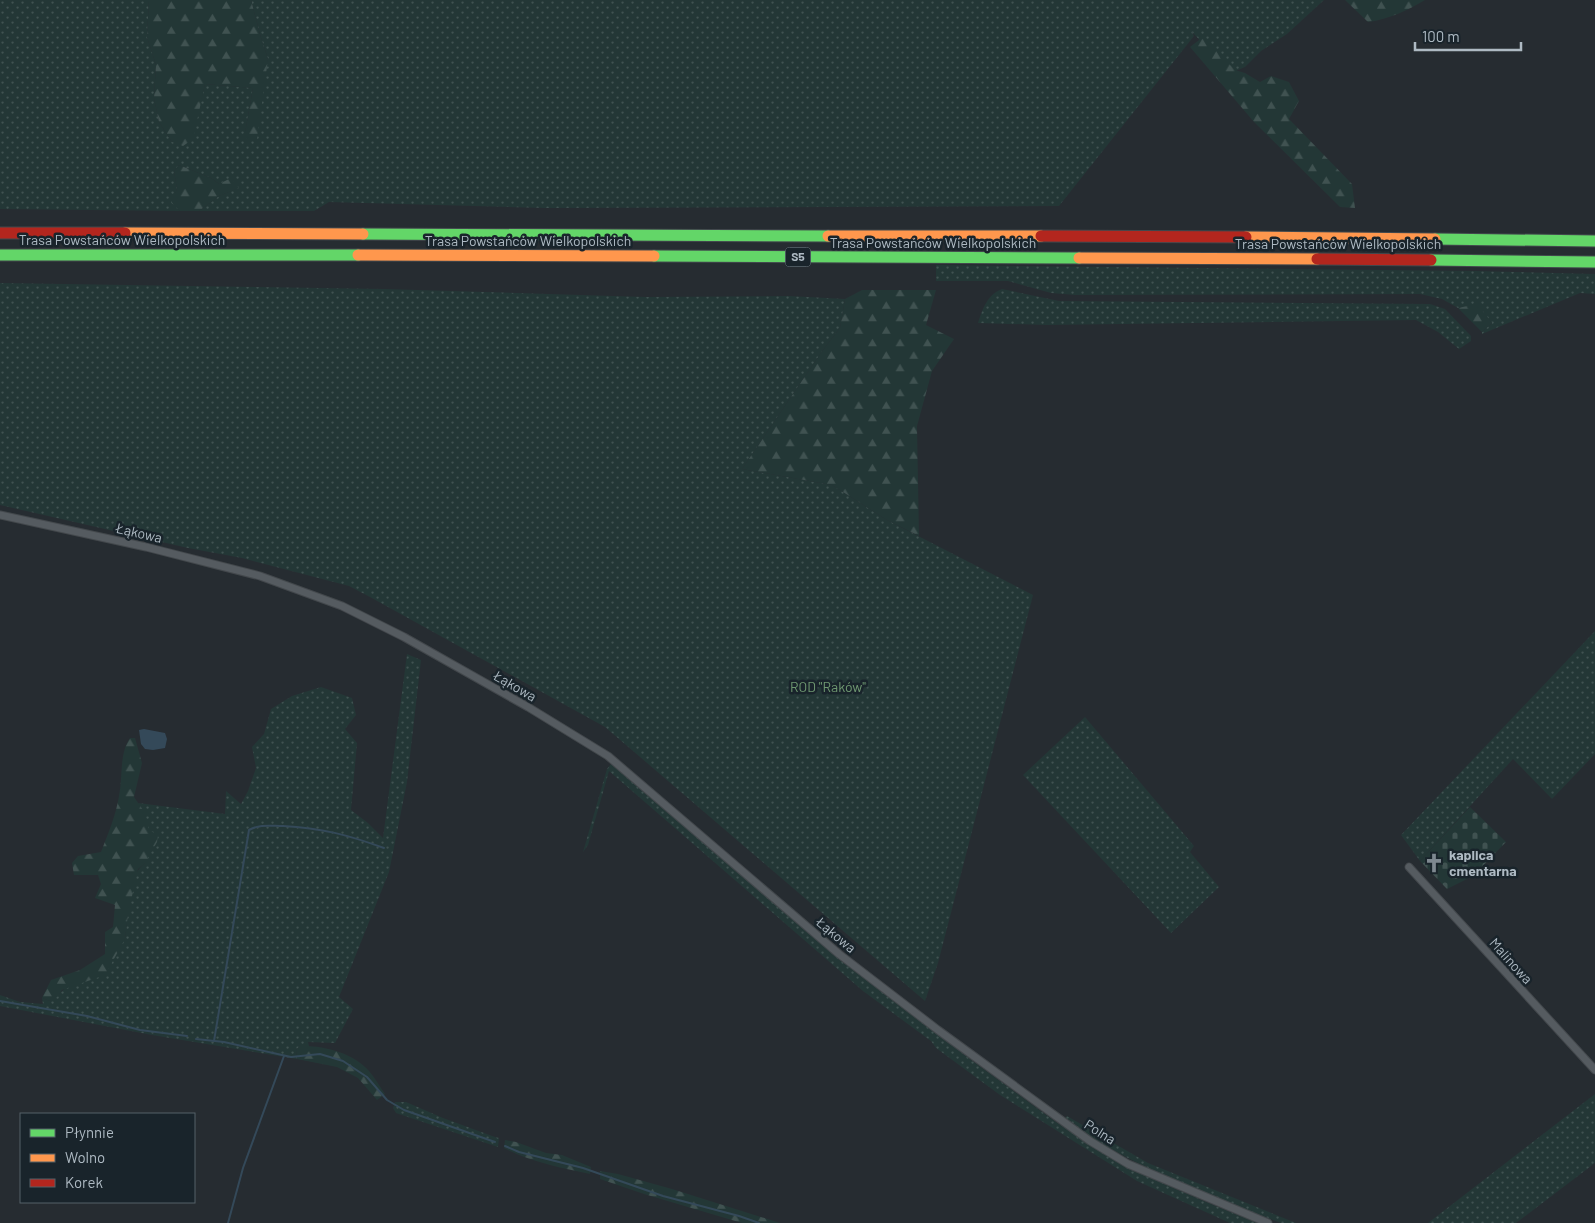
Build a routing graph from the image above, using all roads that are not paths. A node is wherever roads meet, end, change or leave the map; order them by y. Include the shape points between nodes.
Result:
1 (0, 233) edge
2 (1595, 241) edge
3 (0, 256) edge
4 (1595, 262) edge
5 (0, 515) edge
6 (1409, 867) dead end
7 (938, 1030) joint
8 (1595, 1070) edge
9 (1268, 1223) edge

1 - 2 highway, Trasa Powstańców Wielkopolskich / S5
3 - 4 highway, Trasa Powstańców Wielkopolskich / S5 via 183,254
5 - 7 street, Łąkowa via 260,576 342,606 404,638 608,756 839,954
6 - 8 street, Malinowa
7 - 9 street, Polna via 1058,1119 1128,1164

